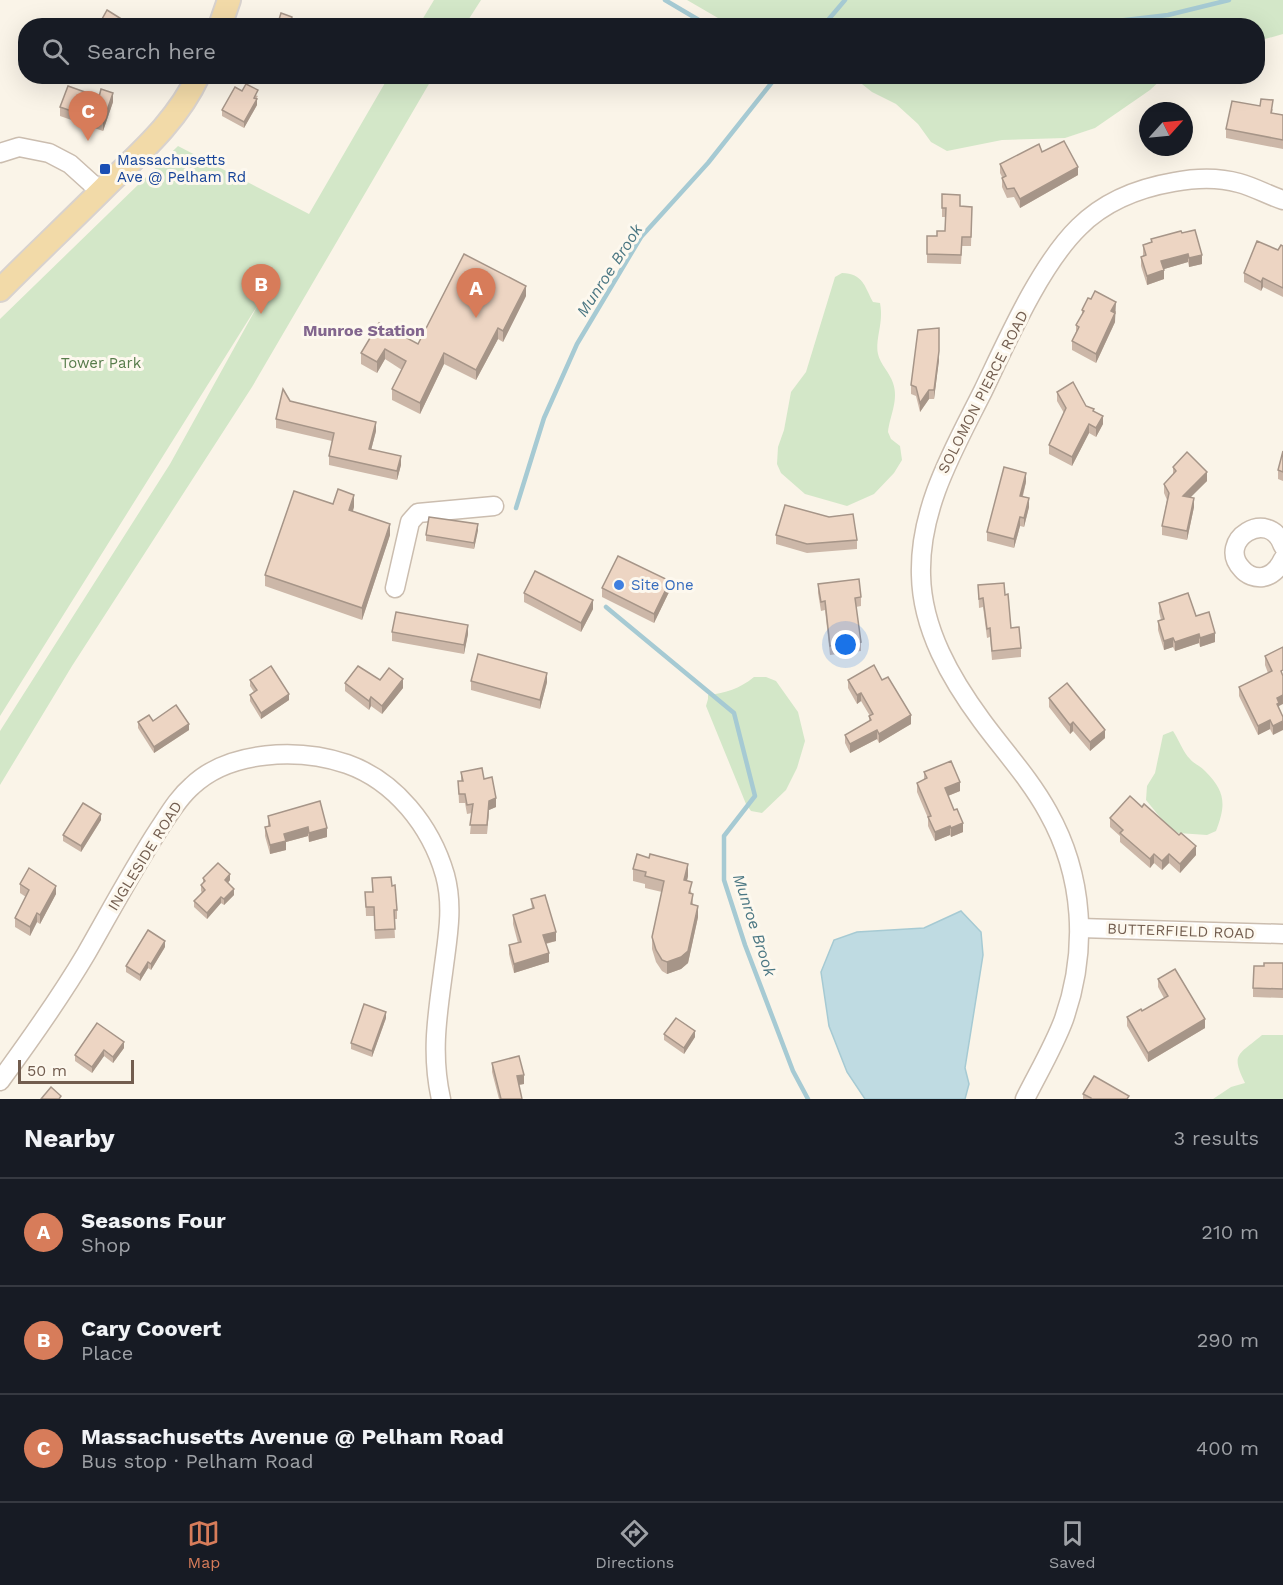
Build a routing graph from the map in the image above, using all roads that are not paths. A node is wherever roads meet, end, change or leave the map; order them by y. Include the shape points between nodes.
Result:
1 (229, 0) edge
2 (223, 18) edge
3 (194, 84) edge
4 (0, 153) edge
5 (101, 192) junction
6 (1283, 200) edge
7 (0, 290) edge
8 (494, 506) dead end
9 (1283, 546) edge
10 (1282, 565) edge
11 (395, 588) dead end
12 (1080, 928) junction
13 (1283, 934) edge
14 (0, 1081) edge
15 (441, 1099) edge
16 (1025, 1099) edge

1 - 2 main road
3 - 5 main road via 168,123
4 - 5 street via 19,147 49,153 70,164
5 - 7 main road
6 - 12 street, SOLOMON PIERCE ROAD via 1237,182 1198,178 1155,185 1114,201 1080,226 1056,254 1029,300 940,476 929,516 921,575 926,612 951,676 1023,773 1052,820 1072,867
8 - 11 street via 418,513 410,522
9 - 10 street via 1277,536 1260,528 1242,535 1236,548 1239,566 1250,575 1264,577
12 - 13 street, BUTTERFIELD ROAD
12 - 16 street, SOLOMON PIERCE ROAD via 1076,981 1063,1022
14 - 15 street, INGLESIDE ROAD via 50,1011 145,851 192,785 234,762 283,755 333,760 380,780 415,814 438,853 450,900 434,1049

